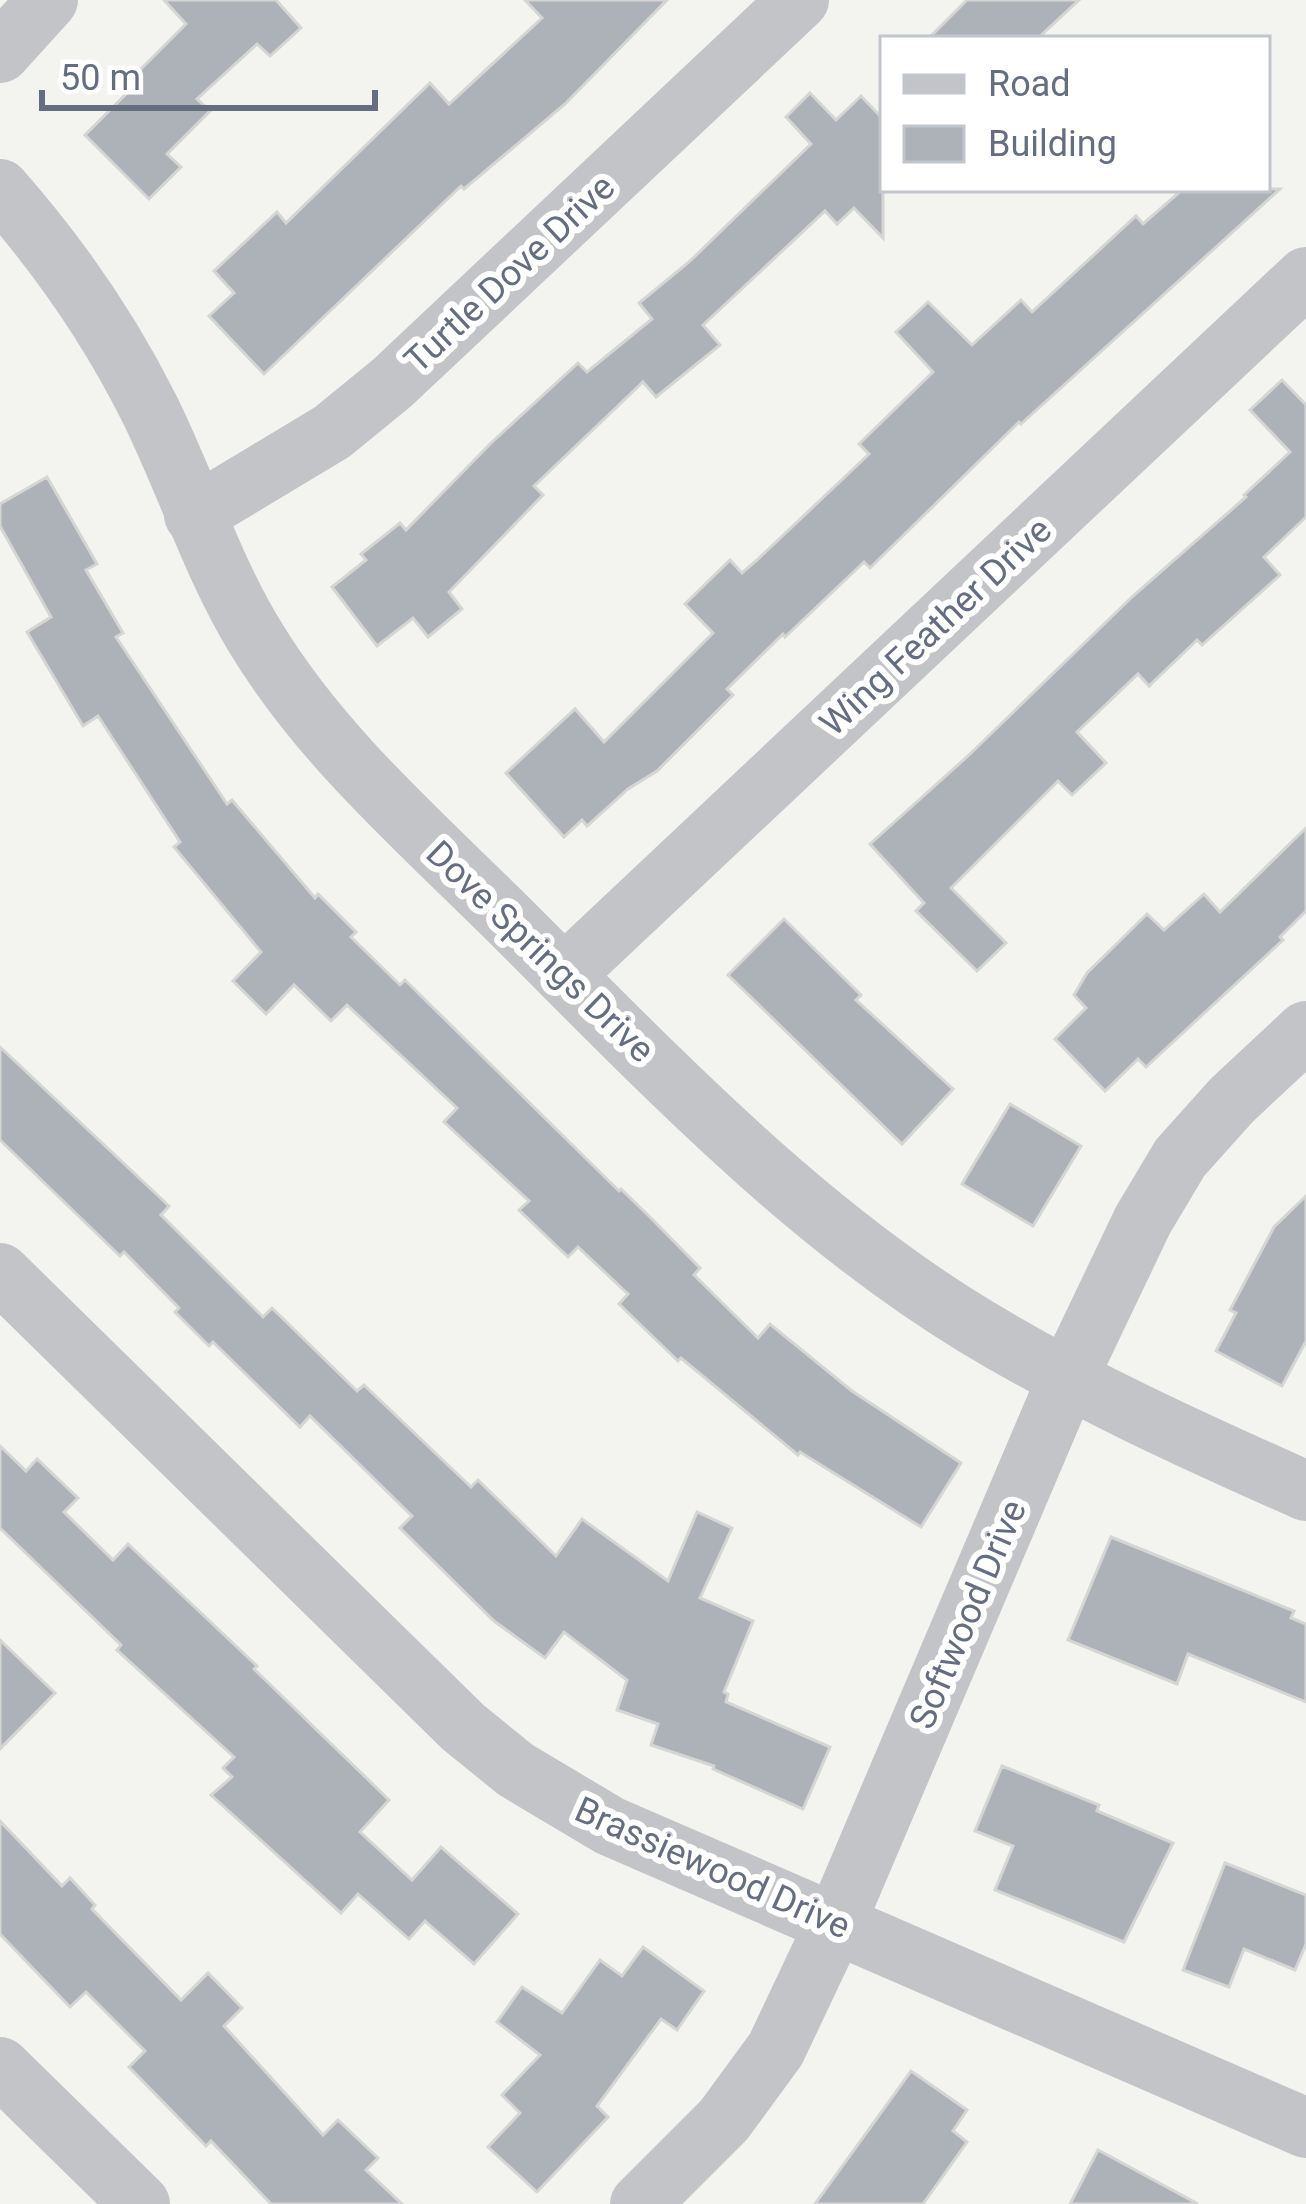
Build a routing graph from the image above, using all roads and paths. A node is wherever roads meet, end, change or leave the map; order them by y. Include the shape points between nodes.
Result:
1 (48, 0) edge
2 (799, 0) edge
3 (0, 53) edge
4 (0, 189) edge
5 (1306, 277) edge
6 (194, 515) junction
7 (564, 975) junction
8 (1306, 1031) edge
9 (0, 1273) edge
10 (1068, 1378) junction
11 (1306, 1491) edge
12 (836, 1922) junction
13 (0, 2067) edge
14 (1306, 2128) edge
15 (140, 2204) edge
16 (640, 2204) edge

1 - 3 street
2 - 6 street, Turtle Dove Drive via 392,383 332,432
4 - 6 street, Dove Springs Drive via 111,338
5 - 7 street, Wing Feather Drive
6 - 7 street, Dove Springs Drive via 255,638 297,698
7 - 10 street, Dove Springs Drive via 830,1220 974,1325
8 - 10 street, Softwood Drive via 1180,1158
9 - 12 street, Brassiewood Drive via 516,1770 610,1826
10 - 11 street, Dove Springs Drive
10 - 12 street, Softwood Drive
12 - 14 street, Brassiewood Drive
12 - 16 street, Softwood Drive via 753,2085
13 - 15 street

